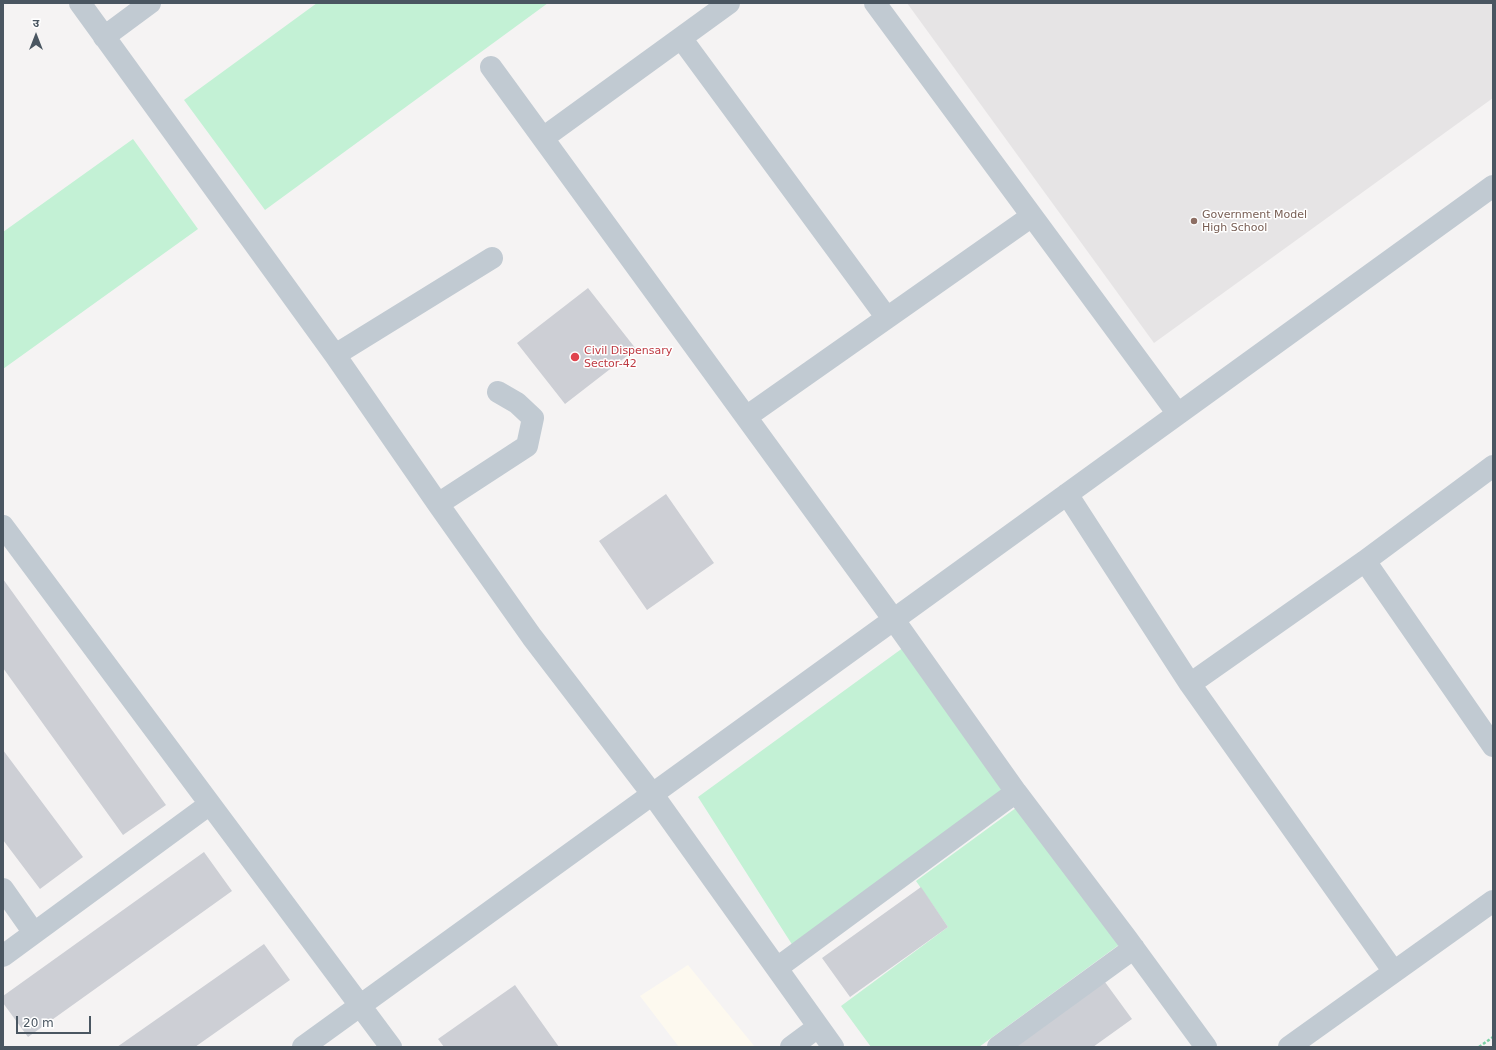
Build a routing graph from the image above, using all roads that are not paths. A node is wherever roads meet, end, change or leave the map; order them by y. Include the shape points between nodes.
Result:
1 (80, 3) edge
2 (150, 3) edge
3 (729, 3) edge
4 (875, 3) edge
5 (104, 37) junction
6 (681, 38) junction
7 (490, 67) dead end
8 (543, 138) junction
9 (1493, 186) edge
10 (1032, 216) junction
11 (492, 258) dead end
12 (887, 318) junction
13 (335, 355) junction
14 (498, 392) dead end
15 (1178, 414) junction
16 (746, 417) junction
17 (1493, 466) edge
18 (1068, 494) junction
19 (438, 504) junction
20 (3, 526) edge
21 (1365, 561) junction
22 (894, 620) junction
23 (1190, 684) junction
24 (1493, 746) edge
25 (1016, 792) junction
26 (653, 795) junction
27 (210, 804) junction
28 (3, 889) edge
29 (1493, 901) edge
30 (34, 933) junction
31 (1134, 948) junction
32 (3, 956) edge
33 (777, 968) junction
34 (1394, 972) junction
35 (360, 1004) junction
36 (818, 1027) junction
37 (303, 1047) edge
38 (391, 1047) edge
39 (791, 1047) edge
40 (833, 1047) edge
41 (998, 1047) edge
42 (1206, 1047) edge
43 (1289, 1047) edge

1 - 5 street
2 - 5 street
3 - 6 street
4 - 10 street
5 - 13 street
6 - 8 street
6 - 12 street
7 - 8 street
8 - 16 street
9 - 15 street
10 - 12 street
10 - 15 street
11 - 13 street
12 - 16 street
13 - 19 street
14 - 19 street via 517,403 533,418 527,446
15 - 18 street
16 - 22 street
17 - 21 street
18 - 22 street
18 - 23 street
19 - 26 street via 532,637
20 - 27 street
21 - 23 street
21 - 24 street
22 - 25 street
22 - 26 street
23 - 34 street
25 - 31 street
25 - 33 street
26 - 33 street
26 - 35 street
27 - 30 street
27 - 35 street
28 - 30 street
29 - 34 street
30 - 32 street
31 - 41 street
31 - 42 street
33 - 36 street
34 - 43 street
35 - 37 street
35 - 38 street
36 - 39 street
36 - 40 street

